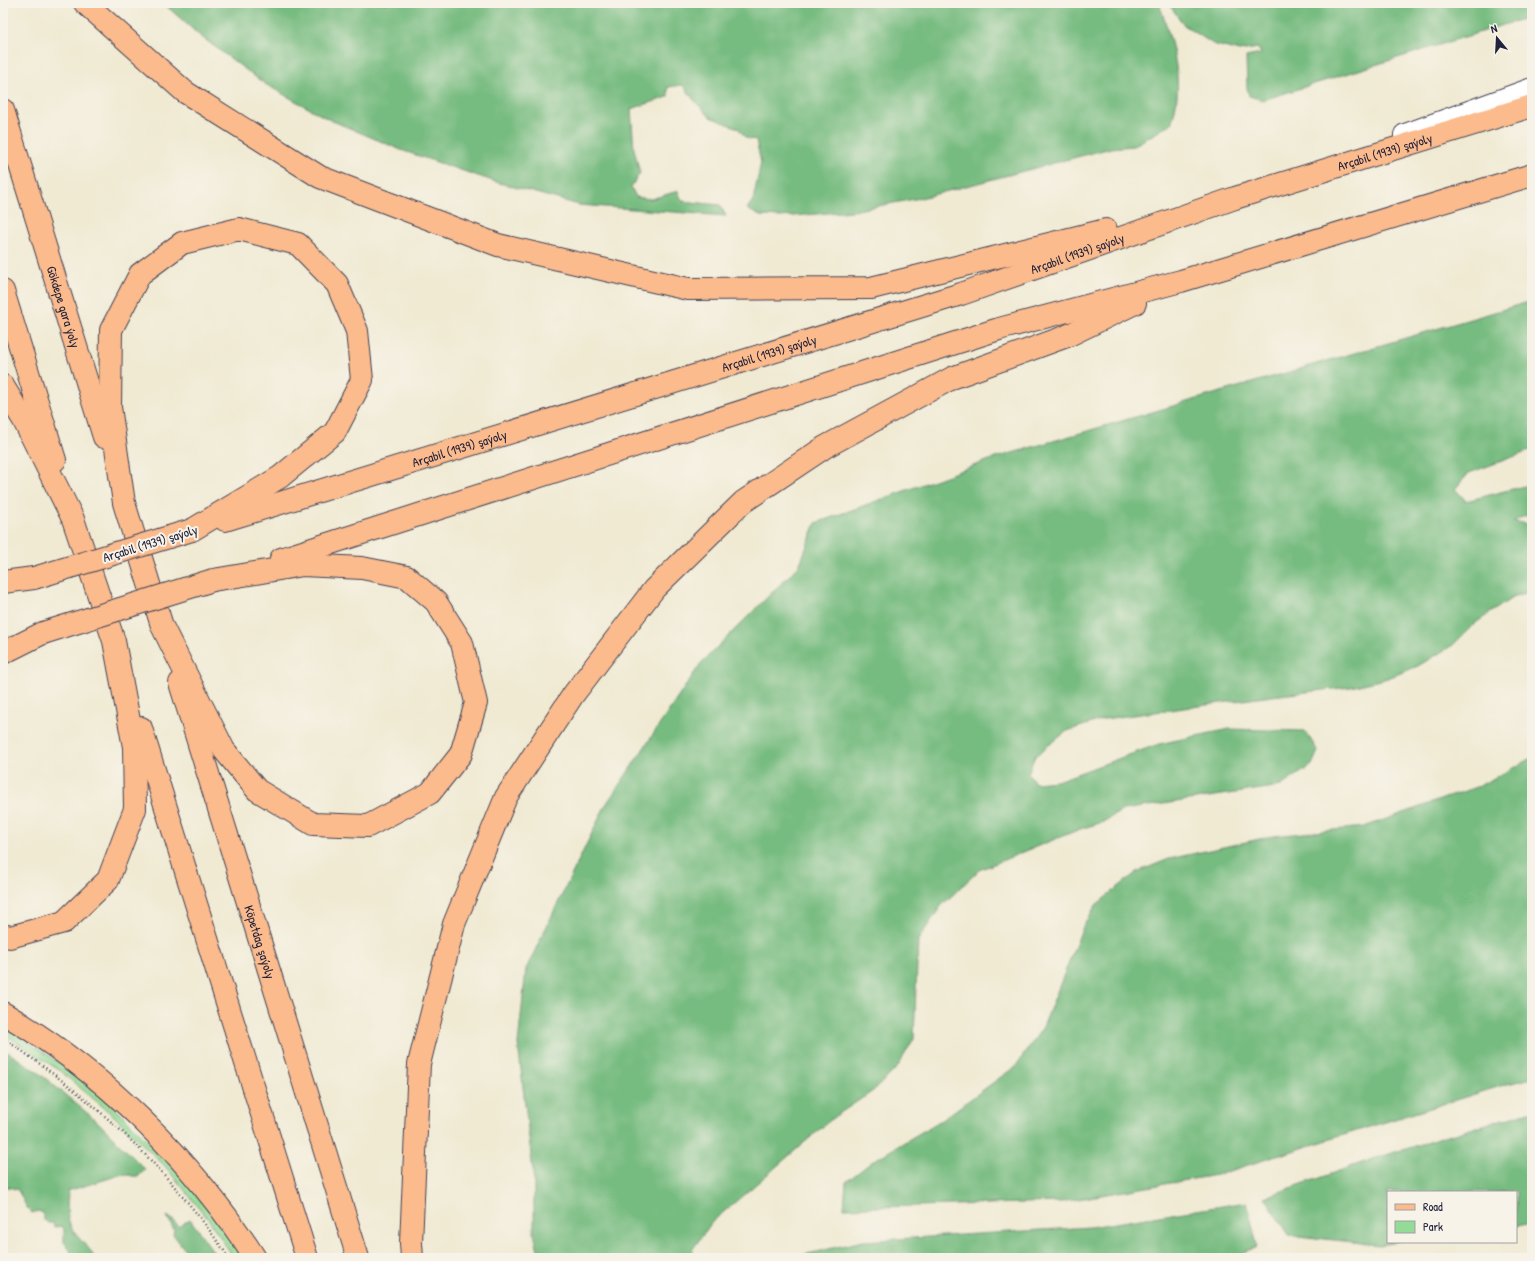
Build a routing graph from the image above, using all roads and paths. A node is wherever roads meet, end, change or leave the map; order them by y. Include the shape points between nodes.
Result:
1 (85, 3) edge
2 (1532, 89) edge
3 (1532, 106) edge
4 (3, 110) edge
5 (1532, 175) edge
6 (1235, 198) junction
7 (1181, 281) junction
8 (3, 291) edge
9 (3, 386) edge
10 (124, 503) junction
11 (73, 519) junction
12 (192, 530) junction
13 (34, 578) junction
14 (213, 580) junction
15 (3, 582) edge
16 (3, 588) edge
17 (162, 626) junction
18 (43, 633) junction
19 (114, 641) junction
20 (3, 645) edge
21 (3, 653) edge
22 (3, 935) edge
23 (3, 1013) edge
24 (3, 1038) edge
25 (229, 1258) edge
26 (256, 1258) edge
27 (306, 1258) edge
28 (358, 1258) edge
29 (412, 1258) edge

1 - 6 main road via 185,92 320,177 498,245 688,289 871,288
2 - 6 street
3 - 6 main road, Arçabil (1939) şaýoly
4 - 10 main road, Gökdepe gara ýoly
5 - 7 main road
6 - 12 main road, Arçabil (1939) şaýoly via 961,294
7 - 14 main road via 999,329
7 - 29 main road via 1067,336 952,378 825,447 744,502 654,589 573,695 506,798 454,924 419,1064
8 - 11 main road
9 - 11 main road via 23,419
10 - 12 main road via 110,407 111,330 140,274 182,242 239,229 298,244 337,284 357,331 362,380 335,432 280,478
10 - 17 main road
11 - 19 main road
12 - 13 main road, Arçabil (1939) şaýoly, bridge
13 - 15 main road
13 - 16 street, Arçabil (1939) şaýoly
14 - 17 main road via 303,565 362,568 407,577 436,602 462,643 476,702 461,754 430,793 368,826 313,824 257,790 224,750
14 - 18 main road, bridge
17 - 28 main road, Köpetdag şaýoly
18 - 20 street
18 - 21 main road
19 - 22 main road via 134,747 135,809 108,880 64,922 10,937
19 - 27 main road
23 - 26 main road via 63,1053 106,1086 156,1133 202,1185
24 - 25 path via 59,1077 128,1136 206,1224

